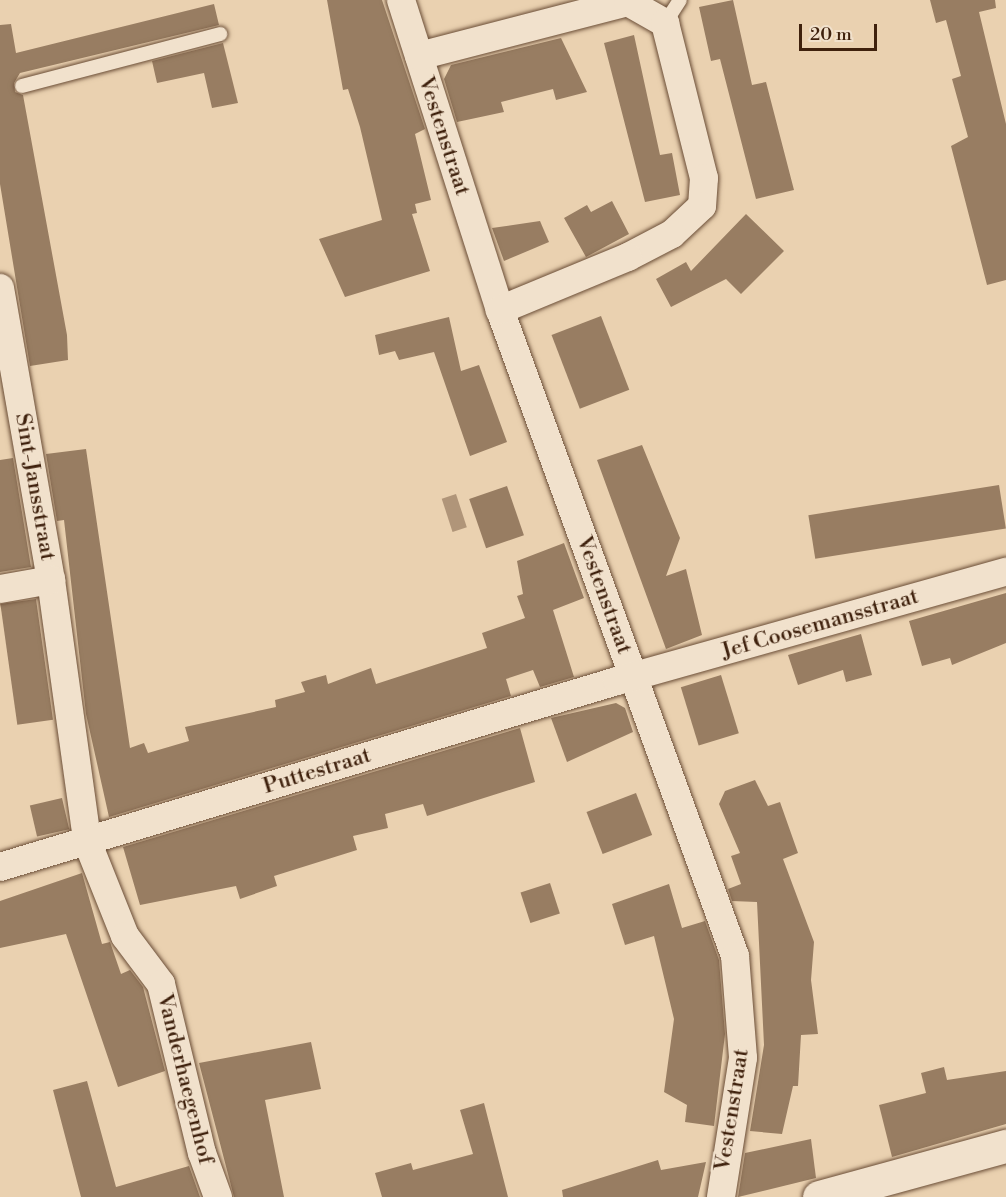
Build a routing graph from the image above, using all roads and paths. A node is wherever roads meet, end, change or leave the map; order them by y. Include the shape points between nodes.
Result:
1 (400, 0) edge
2 (673, 11) edge
3 (220, 34) dead end
4 (418, 56) junction
5 (22, 86) dead end
6 (0, 288) edge
7 (500, 310) junction
8 (1006, 572) edge
9 (51, 580) junction
10 (0, 588) edge
11 (634, 677) junction
12 (87, 841) junction
13 (0, 867) edge
14 (124, 936) joint
15 (1006, 1146) edge
16 (218, 1197) edge
17 (721, 1197) edge
18 (819, 1197) edge

1 - 4 street, Vestenstraat
2 - 4 street via 628,2
2 - 7 street via 704,178 702,206 672,234 628,257
3 - 5 lane
4 - 7 street, Vestenstraat
6 - 9 street, Sint-Jansstraat
7 - 11 street, Vestenstraat
8 - 11 street, Jef Coosemansstraat
9 - 10 street, Sint-Jansstraat
9 - 12 street, Sint-Jansstraat
11 - 12 street, Puttestraat
11 - 17 street, Vestenstraat via 726,927 741,992 743,1058
12 - 13 street, Puttestraat
12 - 14 street, Sint-Jansstraat
14 - 16 street, Vanderhaegenhof via 160,984
15 - 18 street

